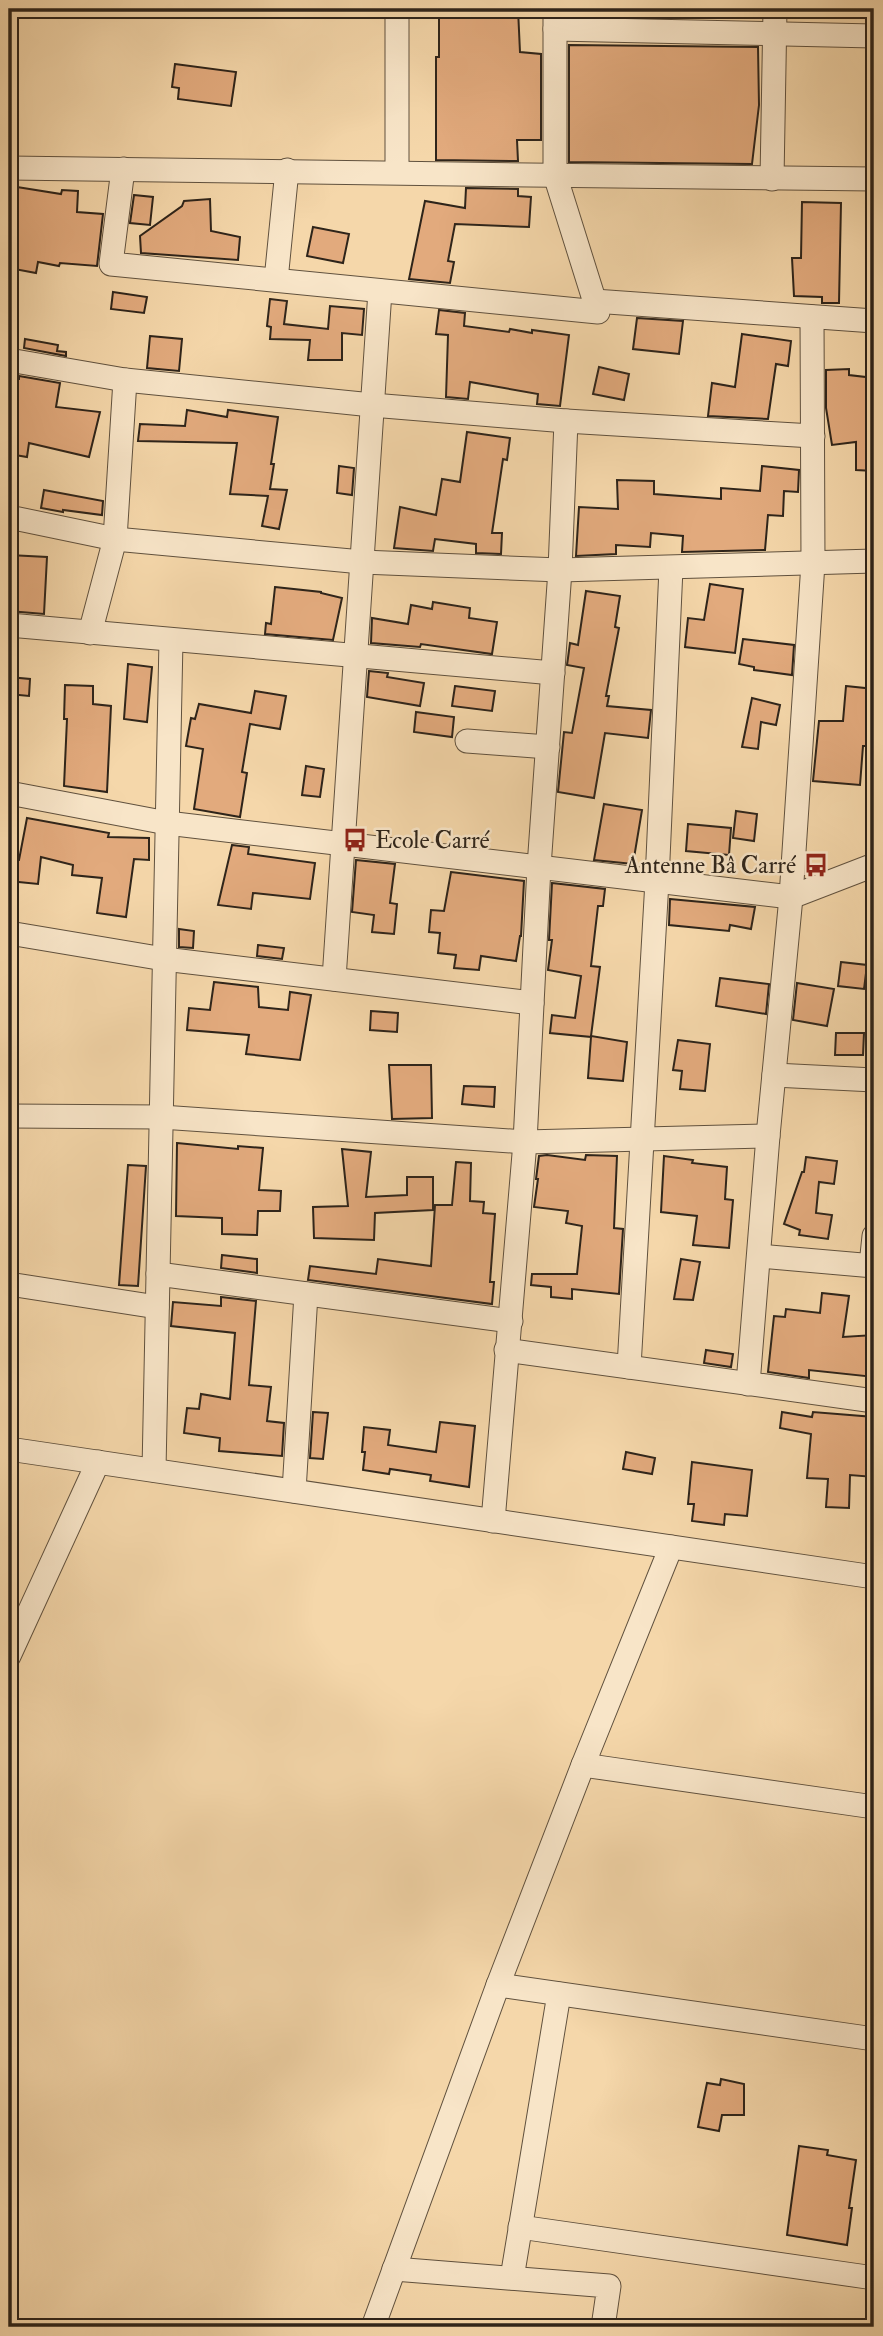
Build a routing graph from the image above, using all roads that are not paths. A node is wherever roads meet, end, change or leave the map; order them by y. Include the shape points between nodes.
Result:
1 (397, 9) edge
2 (775, 9) edge
3 (555, 19) edge
4 (775, 34) junction
5 (874, 36) edge
6 (9, 168) edge
7 (124, 169) junction
8 (287, 170) junction
9 (397, 172) junction
10 (555, 175) junction
11 (772, 179) junction
12 (874, 179) edge
13 (276, 280) junction
14 (380, 290) junction
15 (594, 301) junction
16 (813, 317) junction
17 (874, 321) edge
18 (9, 360) edge
19 (125, 380) junction
20 (372, 405) junction
21 (566, 421) junction
22 (813, 436) junction
23 (9, 517) edge
24 (115, 539) junction
25 (874, 561) edge
26 (362, 562) junction
27 (813, 563) junction
28 (671, 568) junction
29 (560, 570) junction
30 (9, 625) edge
31 (90, 633) junction
32 (171, 640) junction
33 (356, 656) junction
34 (553, 673) junction
35 (467, 741) dead end
36 (548, 747) junction
37 (9, 793) edge
38 (167, 823) junction
39 (343, 844) junction
40 (874, 865) edge
41 (539, 867) junction
42 (657, 881) junction
43 (792, 897) junction
44 (9, 933) edge
45 (164, 959) junction
46 (334, 979) junction
47 (532, 1003) junction
48 (774, 1075) junction
49 (874, 1080) edge
50 (9, 1116) edge
51 (161, 1117) junction
52 (768, 1136) junction
53 (642, 1139) junction
54 (525, 1142) junction
55 (874, 1236) edge
56 (759, 1256) junction
57 (873, 1265) edge
58 (158, 1274) junction
59 (9, 1284) edge
60 (306, 1294) junction
61 (157, 1307) junction
62 (511, 1321) junction
63 (506, 1350) junction
64 (629, 1367) junction
65 (748, 1384) junction
66 (874, 1401) edge
67 (9, 1449) edge
68 (98, 1462) junction
69 (154, 1470) junction
70 (293, 1491) junction
71 (493, 1521) junction
72 (671, 1547) junction
73 (874, 1577) edge
74 (9, 1656) edge
75 (583, 1765) junction
76 (874, 1807) edge
77 (498, 1985) junction
78 (559, 1994) junction
79 (874, 2039) edge
80 (520, 2227) junction
81 (394, 2269) junction
82 (512, 2278) junction
83 (874, 2278) edge
84 (373, 2327) edge
85 (603, 2327) edge

1 - 9 street
2 - 4 street
3 - 4 street
3 - 10 street
4 - 5 street
4 - 11 street
6 - 7 street
7 - 8 street
7 - 13 street via 111,264
8 - 9 street
8 - 13 street
9 - 10 street
10 - 11 street
10 - 15 street
11 - 12 street
13 - 14 street
14 - 15 street via 598,312
14 - 20 street
15 - 16 street
16 - 17 street
16 - 22 street
18 - 19 street
19 - 20 street
19 - 24 street
20 - 21 street
20 - 26 street
21 - 22 street
21 - 29 street
22 - 27 street
23 - 24 street
24 - 26 street
24 - 31 street
25 - 27 street
26 - 29 street
26 - 33 street
27 - 28 street
27 - 43 street
28 - 29 street
28 - 42 street
29 - 34 street
30 - 31 street
31 - 32 street
32 - 33 street
32 - 38 street
33 - 34 street
33 - 39 street
34 - 36 street
35 - 36 street
36 - 41 street
37 - 38 street
38 - 39 street
38 - 45 street
39 - 41 street
39 - 46 street
40 - 43 street
41 - 42 street
41 - 47 street
42 - 43 street
42 - 53 street
43 - 48 street
44 - 45 street
45 - 46 street
45 - 51 street
46 - 47 street
47 - 54 street
48 - 49 street
48 - 52 street
50 - 51 street
51 - 54 street
51 - 58 street
52 - 53 street
52 - 56 street
53 - 54 street
53 - 64 street
54 - 62 street
55 - 57 street
56 - 57 street
56 - 65 street
58 - 60 street
58 - 61 street
59 - 61 street
60 - 62 street
60 - 70 street
61 - 69 street
62 - 63 street
63 - 64 street
63 - 71 street
64 - 65 street
65 - 66 street
67 - 68 street
68 - 69 street
68 - 74 street
69 - 70 street
70 - 71 street
71 - 72 street
72 - 73 street
72 - 75 street
75 - 76 street
75 - 77 street
77 - 78 street
77 - 81 street
78 - 79 street
78 - 80 street
80 - 82 street
80 - 83 street
81 - 82 street
81 - 84 street
82 - 85 street via 609,2286

